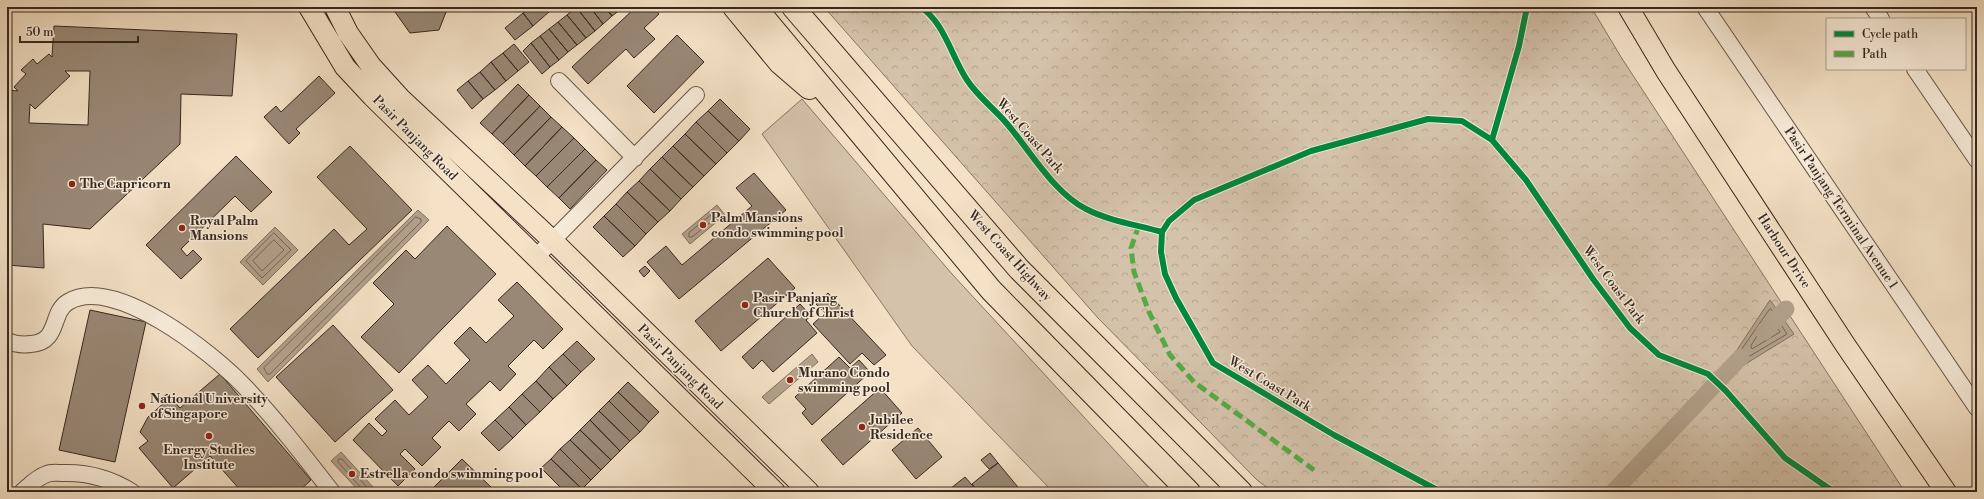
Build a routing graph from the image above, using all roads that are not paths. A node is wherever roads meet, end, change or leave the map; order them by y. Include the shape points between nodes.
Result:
1 (309, 7) edge
2 (335, 7) edge
3 (734, 7) edge
4 (755, 7) edge
5 (793, 7) edge
6 (1628, 7) edge
7 (1705, 7) edge
8 (1873, 7) edge
9 (1880, 18) edge
10 (1916, 70) edge
11 (559, 81) dead end
12 (696, 95) dead end
13 (845, 115) junction
14 (1976, 156) edge
15 (635, 158) junction
16 (553, 241) junction
17 (535, 258) junction
18 (7, 341) edge
19 (1977, 408) edge
20 (22, 492) edge
21 (132, 492) edge
22 (332, 492) edge
23 (775, 492) edge
24 (809, 492) edge
25 (1189, 492) edge
26 (1241, 492) edge
27 (1946, 492) edge

1 - 17 main road, Pasir Panjang Road via 345,67
2 - 16 main road, Pasir Panjang Road via 348,33 371,66 400,98
3 - 13 highway via 780,63
4 - 13 highway
5 - 26 highway, West Coast Highway via 1019,269
6 - 27 main road, Harbour Drive via 1846,346
7 - 19 street, Pasir Panjang Terminal Avenue 1
8 - 9 street
10 - 14 street
11 - 15 street
12 - 15 street
13 - 25 highway via 991,290
15 - 16 street
16 - 17 street
16 - 24 main road, Pasir Panjang Road
17 - 23 main road, Pasir Panjang Road
18 - 22 street via 24,345 43,341 50,335 63,307 78,298 95,296 137,307 196,344 242,384
20 - 21 street via 48,473 76,472 118,482

